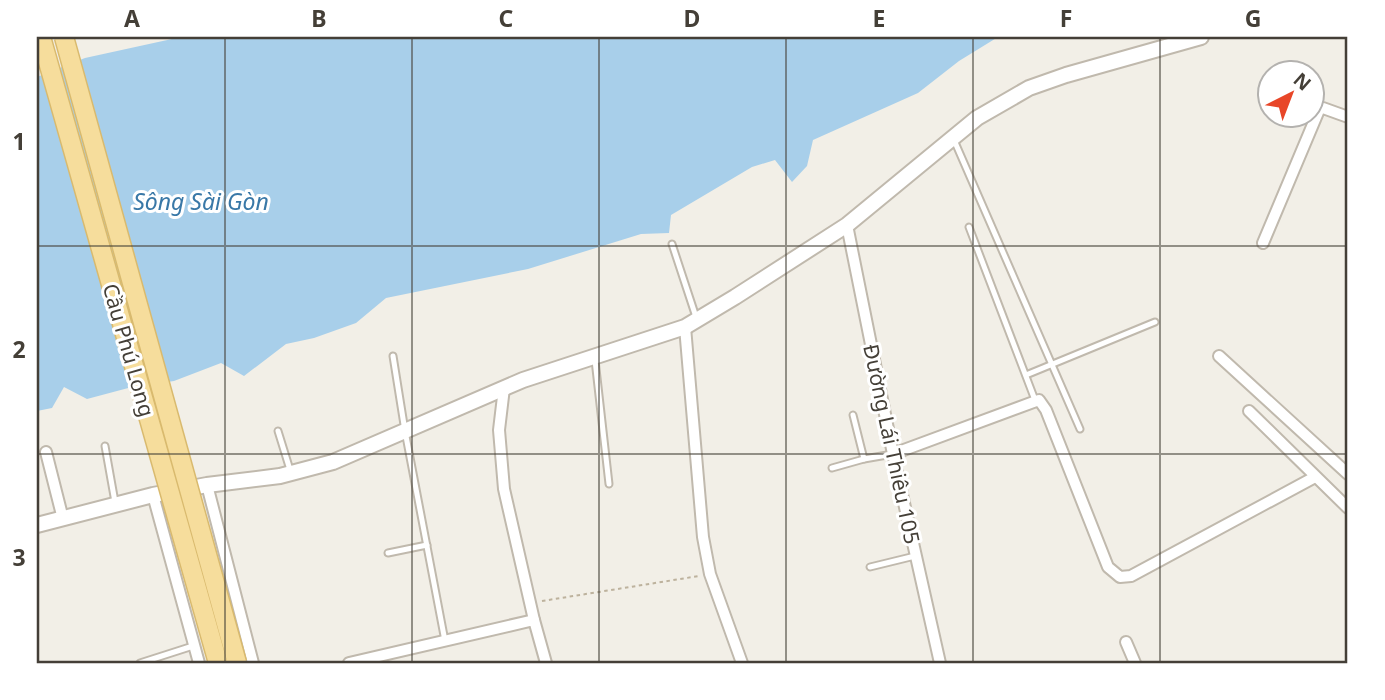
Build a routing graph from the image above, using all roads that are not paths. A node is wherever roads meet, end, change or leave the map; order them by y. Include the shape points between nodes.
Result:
1 (41, 37) edge
2 (64, 37) edge
3 (1201, 37) edge
4 (1347, 114) edge
5 (953, 137) junction
6 (847, 225) junction
7 (970, 227) dead end
8 (1263, 243) dead end
9 (672, 244) dead end
10 (1155, 322) dead end
11 (691, 323) junction
12 (393, 356) dead end
13 (1219, 356) dead end
14 (595, 357) junction
15 (1049, 367) junction
16 (1026, 375) junction
17 (504, 388) junction
18 (1035, 400) junction
19 (1250, 411) dead end
20 (853, 415) dead end
21 (1080, 429) dead end
22 (278, 431) dead end
23 (405, 431) junction
24 (105, 446) dead end
25 (46, 452) dead end
26 (893, 454) junction
27 (864, 459) junction
28 (832, 468) dead end
29 (291, 473) junction
30 (1348, 474) edge
31 (1315, 477) junction
32 (609, 484) dead end
33 (207, 485) junction
34 (153, 495) junction
35 (116, 505) junction
36 (1348, 508) edge
37 (63, 519) junction
38 (37, 525) edge
39 (427, 545) junction
40 (388, 553) dead end
41 (911, 557) junction
42 (870, 568) dead end
43 (534, 620) junction
44 (446, 641) junction
45 (1126, 642) dead end
46 (195, 646) junction
47 (408, 650) junction
48 (139, 663) edge
49 (200, 663) edge
50 (218, 663) edge
51 (237, 663) edge
52 (253, 663) edge
53 (349, 663) edge
54 (410, 663) edge
55 (546, 663) edge
56 (742, 663) edge
57 (940, 663) edge
58 (1135, 663) edge

1 - 50 main road, Cầu Phú Long, bridge
2 - 51 main road, Cầu Phú Long, bridge
3 - 5 street via 1028,88
4 - 8 street via 1319,110
5 - 6 street
5 - 15 lane
6 - 11 street
6 - 26 street, Đường Lái Thiêu 105
7 - 16 lane
9 - 11 lane
10 - 15 lane
11 - 14 street
11 - 56 street via 703,537 710,574
12 - 23 lane
13 - 30 street
14 - 17 street
14 - 32 lane
15 - 16 lane
15 - 21 lane
16 - 18 lane
17 - 23 street
17 - 43 street via 499,430 504,489
18 - 26 street
18 - 31 street via 1046,410 1108,567 1120,577 1132,576
19 - 31 street
20 - 27 lane
22 - 29 lane
23 - 29 street via 333,462
23 - 39 lane
24 - 35 lane
25 - 37 street
26 - 27 lane
26 - 41 street, Đường Lái Thiêu 105
27 - 28 lane
29 - 33 street
31 - 36 street
33 - 34 street
33 - 52 street
34 - 35 street
34 - 46 street
35 - 37 street
37 - 38 street
39 - 40 lane
39 - 44 lane
41 - 42 lane
41 - 57 street, Đường Lái Thiêu 105
43 - 44 street
43 - 55 street
44 - 47 street
45 - 58 street
46 - 48 lane
46 - 49 street
47 - 53 street
47 - 54 street

